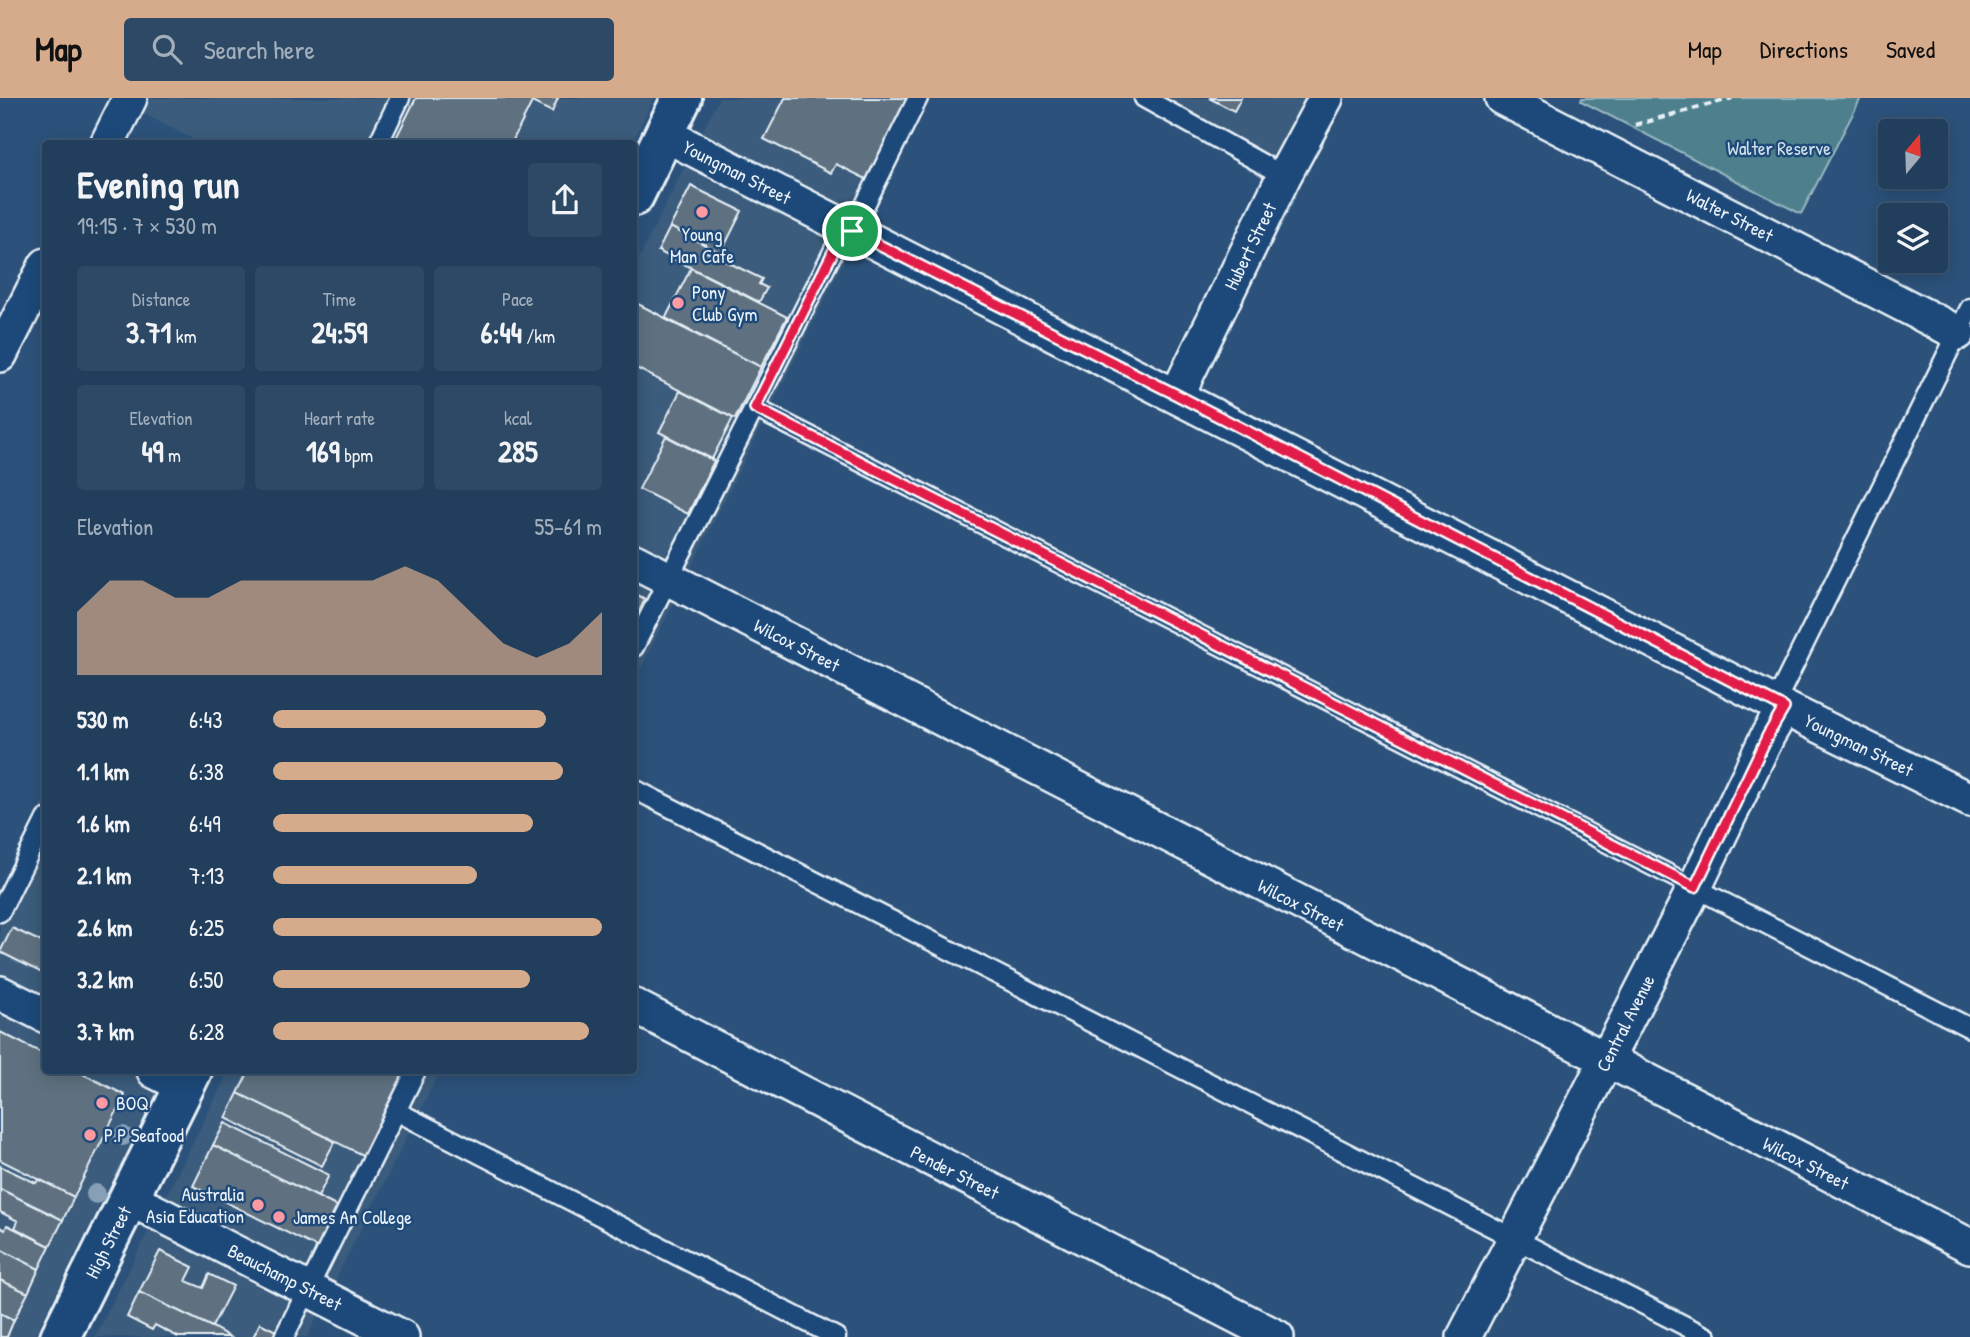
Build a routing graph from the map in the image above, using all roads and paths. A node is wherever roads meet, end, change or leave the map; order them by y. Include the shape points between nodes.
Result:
1 (130, 98) edge
2 (400, 98) edge
3 (682, 98) edge
4 (918, 98) edge
5 (1144, 98) edge
6 (1326, 98) edge
7 (1502, 98) edge
8 (1732, 98) edge
9 (1634, 125) dead end
10 (664, 134) junction
11 (109, 140) edge
12 (380, 140) edge
13 (1284, 176) junction
14 (637, 189) edge
15 (848, 229) junction
16 (42, 273) edge
17 (1964, 321) edge
18 (0, 355) edge
19 (1177, 395) junction
20 (755, 408) junction
21 (637, 563) edge
22 (669, 579) junction
23 (637, 641) edge
24 (1779, 705) junction
25 (637, 791) edge
26 (1970, 800) edge
27 (42, 827) edge
28 (1695, 887) junction
29 (0, 912) edge
30 (0, 993) edge
31 (637, 1008) edge
32 (42, 1014) edge
33 (1970, 1028) edge
34 (1606, 1061) junction
35 (414, 1074) edge
36 (177, 1076) edge
37 (396, 1111) junction
38 (130, 1199) junction
39 (1516, 1238) junction
40 (1970, 1246) edge
41 (309, 1289) junction
42 (60, 1337) edge
43 (284, 1337) edge
44 (402, 1337) edge
45 (836, 1337) edge
46 (1277, 1337) edge
47 (1464, 1337) edge
48 (1707, 1337) edge

1 - 11 street
2 - 12 lane
3 - 10 main road
4 - 15 lane
5 - 13 lane
6 - 13 street, Hubert Street
7 - 17 street, Walter Street
8 - 9 path
10 - 14 main road
10 - 15 street, Youngman Street
13 - 19 street, Hubert Street
15 - 19 street, Youngman Street
15 - 20 lane
16 - 18 street
17 - 24 lane
19 - 24 street, Youngman Street
20 - 22 lane
20 - 28 lane
21 - 22 street, Wilcox Street
22 - 23 lane
22 - 34 street, Wilcox Street
24 - 26 street, Youngman Street
24 - 28 street, Central Avenue
25 - 39 lane
27 - 29 lane
28 - 33 lane
28 - 34 street, Central Avenue
30 - 32 street
31 - 46 street, Pender Street
34 - 39 street, Central Avenue
34 - 40 street, Wilcox Street
35 - 37 lane
36 - 38 main road, High Street
37 - 41 lane
37 - 45 lane
38 - 41 street, Beauchamp Street
38 - 42 main road, High Street
39 - 47 street, Central Avenue
39 - 48 lane
41 - 43 lane
41 - 44 street, Beauchamp Street

